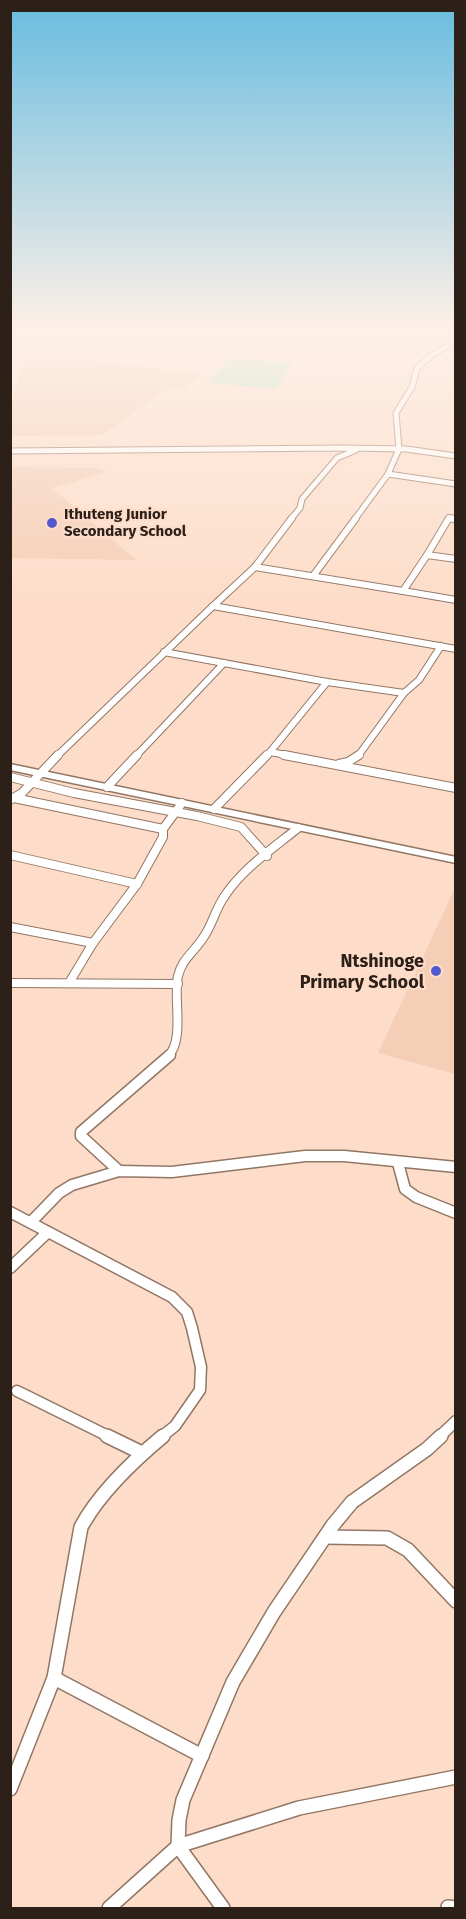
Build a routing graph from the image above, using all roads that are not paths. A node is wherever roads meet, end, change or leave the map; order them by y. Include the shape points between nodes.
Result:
1 (398, 422) edge
2 (333, 449) junction
3 (359, 449) junction
4 (399, 449) junction
5 (10, 450) edge
6 (456, 456) edge
7 (338, 458) junction
8 (388, 474) junction
9 (456, 484) edge
10 (456, 509) edge
11 (452, 519) edge
12 (427, 555) junction
13 (456, 559) edge
14 (255, 567) junction
15 (313, 576) junction
16 (403, 591) junction
17 (456, 600) edge
18 (213, 606) junction
19 (441, 646) junction
20 (456, 649) edge
21 (164, 652) junction
22 (224, 663) junction
23 (327, 682) junction
24 (404, 693) junction
25 (270, 752) junction
26 (334, 764) junction
27 (10, 767) edge
28 (39, 773) junction
29 (10, 777) edge
30 (32, 783) junction
31 (106, 787) junction
32 (456, 788) edge
33 (12, 799) edge
34 (179, 808) junction
35 (214, 809) junction
36 (298, 828) junction
37 (163, 829) junction
38 (10, 855) edge
39 (267, 856) junction
40 (456, 860) edge
41 (137, 884) junction
42 (10, 927) edge
43 (93, 943) junction
44 (10, 983) edge
45 (69, 983) junction
46 (178, 984) junction
47 (398, 1163) junction
48 (456, 1167) edge
49 (119, 1171) junction
50 (10, 1212) edge
51 (456, 1213) edge
52 (32, 1221) junction
53 (48, 1232) junction
54 (10, 1268) edge
55 (16, 1391) dead end
56 (456, 1421) edge
57 (142, 1453) junction
58 (325, 1536) junction
59 (456, 1601) edge
60 (54, 1678) junction
61 (202, 1756) junction
62 (456, 1777) edge
63 (10, 1789) edge
64 (178, 1846) junction
65 (109, 1908) edge
66 (223, 1908) edge

1 - 4 street
2 - 3 street
2 - 5 street
2 - 7 street
3 - 4 street
3 - 7 street
4 - 6 street
4 - 8 street
7 - 14 street via 302,499 299,510
8 - 9 street
8 - 15 street
10 - 11 street
11 - 12 street
12 - 13 street
12 - 16 street
14 - 15 street
14 - 18 street
15 - 16 street
16 - 17 street
18 - 19 street
18 - 21 street
19 - 20 street
19 - 24 street via 419,680
21 - 22 street
21 - 28 street
22 - 23 street
22 - 31 street
23 - 24 street
23 - 25 street
24 - 26 street via 357,757
25 - 26 street
25 - 35 street
26 - 32 street
27 - 28 street
28 - 30 street
28 - 31 street
29 - 30 street
30 - 33 street
30 - 34 street
31 - 34 street
33 - 37 street
34 - 35 street
34 - 37 street
34 - 39 street via 241,827
35 - 36 street
36 - 39 street
36 - 40 street
37 - 41 street via 163,837
38 - 41 street
39 - 46 street via 239,877 223,898 203,939 187,955
41 - 43 street
42 - 43 street
43 - 45 street
44 - 45 street
45 - 46 street
46 - 49 street via 173,1052 81,1132
47 - 48 street
47 - 49 street via 304,1156 172,1172
47 - 51 street via 405,1189
49 - 52 street via 72,1185
50 - 52 street
52 - 53 street
53 - 54 street
53 - 57 street via 172,1298 187,1312 201,1367 200,1390 175,1426
55 - 57 street
56 - 58 street via 427,1449 352,1502
57 - 60 street via 89,1512 81,1527
58 - 59 street via 387,1538 408,1550
58 - 61 street via 233,1682
60 - 61 street
60 - 63 street
61 - 64 street via 183,1800
62 - 64 street via 299,1808
64 - 65 street
64 - 66 street

